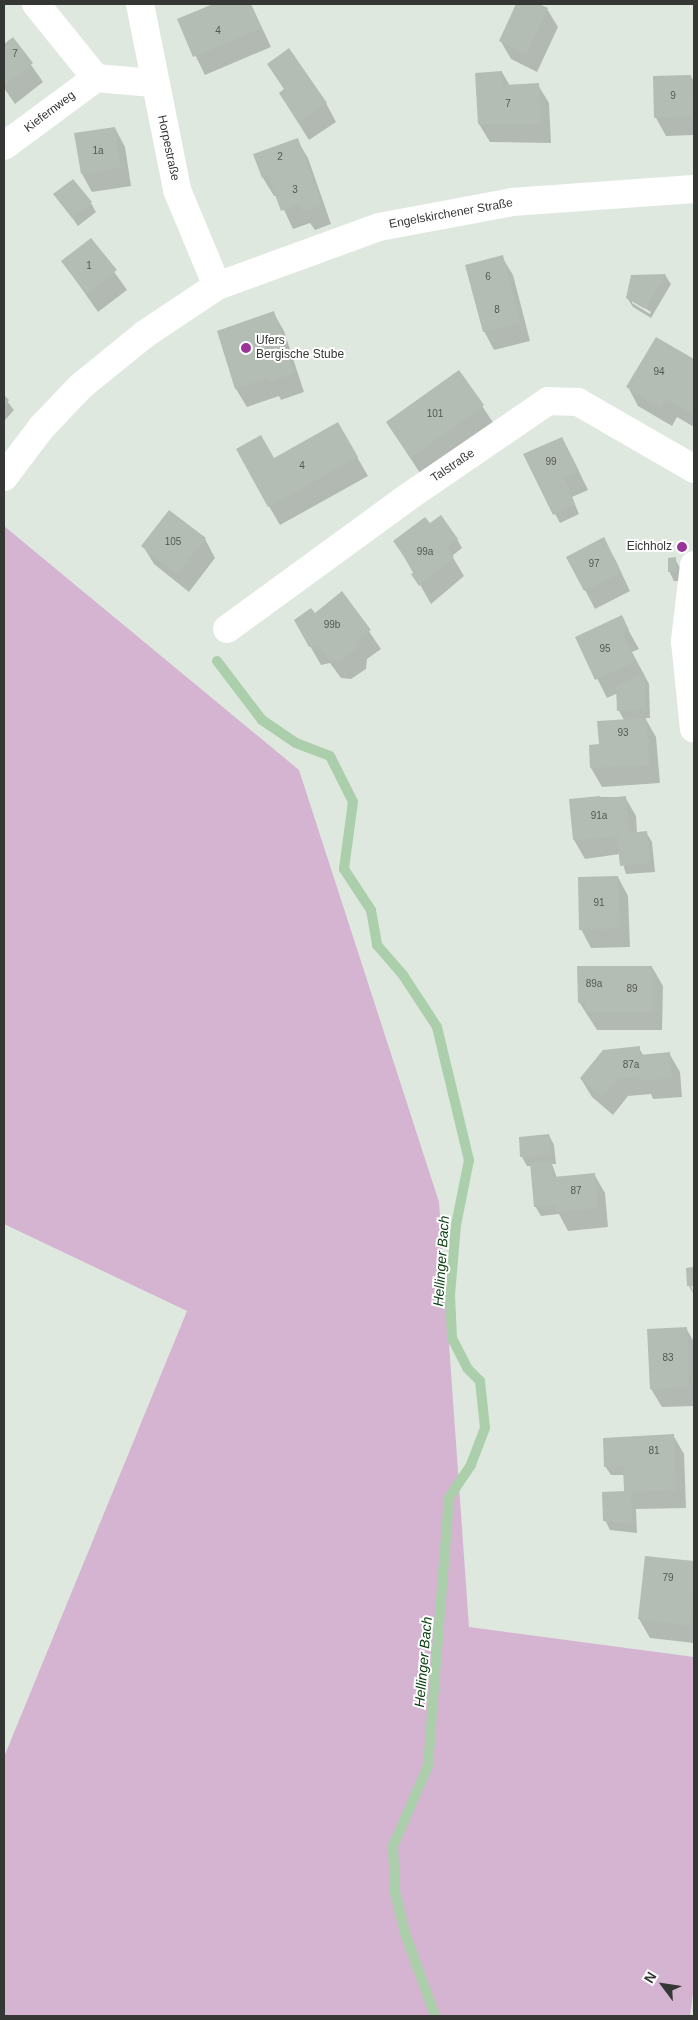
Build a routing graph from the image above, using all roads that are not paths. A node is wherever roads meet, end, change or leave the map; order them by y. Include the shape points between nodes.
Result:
1 (36, 4) edge
2 (140, 4) edge
3 (96, 78) junction
4 (153, 83) junction
5 (4, 146) edge
6 (694, 189) edge
7 (217, 286) junction
8 (694, 469) edge
9 (4, 477) edge
10 (694, 565) edge
11 (227, 629) dead end
12 (694, 729) edge

1 - 3 street
2 - 4 street, Horpestraße
3 - 4 street
3 - 5 street, Kiefernweg
4 - 7 street, Horpestraße via 177,190
6 - 7 street, Engelskirchener Straße via 512,202 379,227
7 - 9 street, Engelskirchener Straße via 145,334 81,386 41,428
8 - 11 street, Talstraße via 578,402 548,401 405,499
10 - 12 street via 685,641

